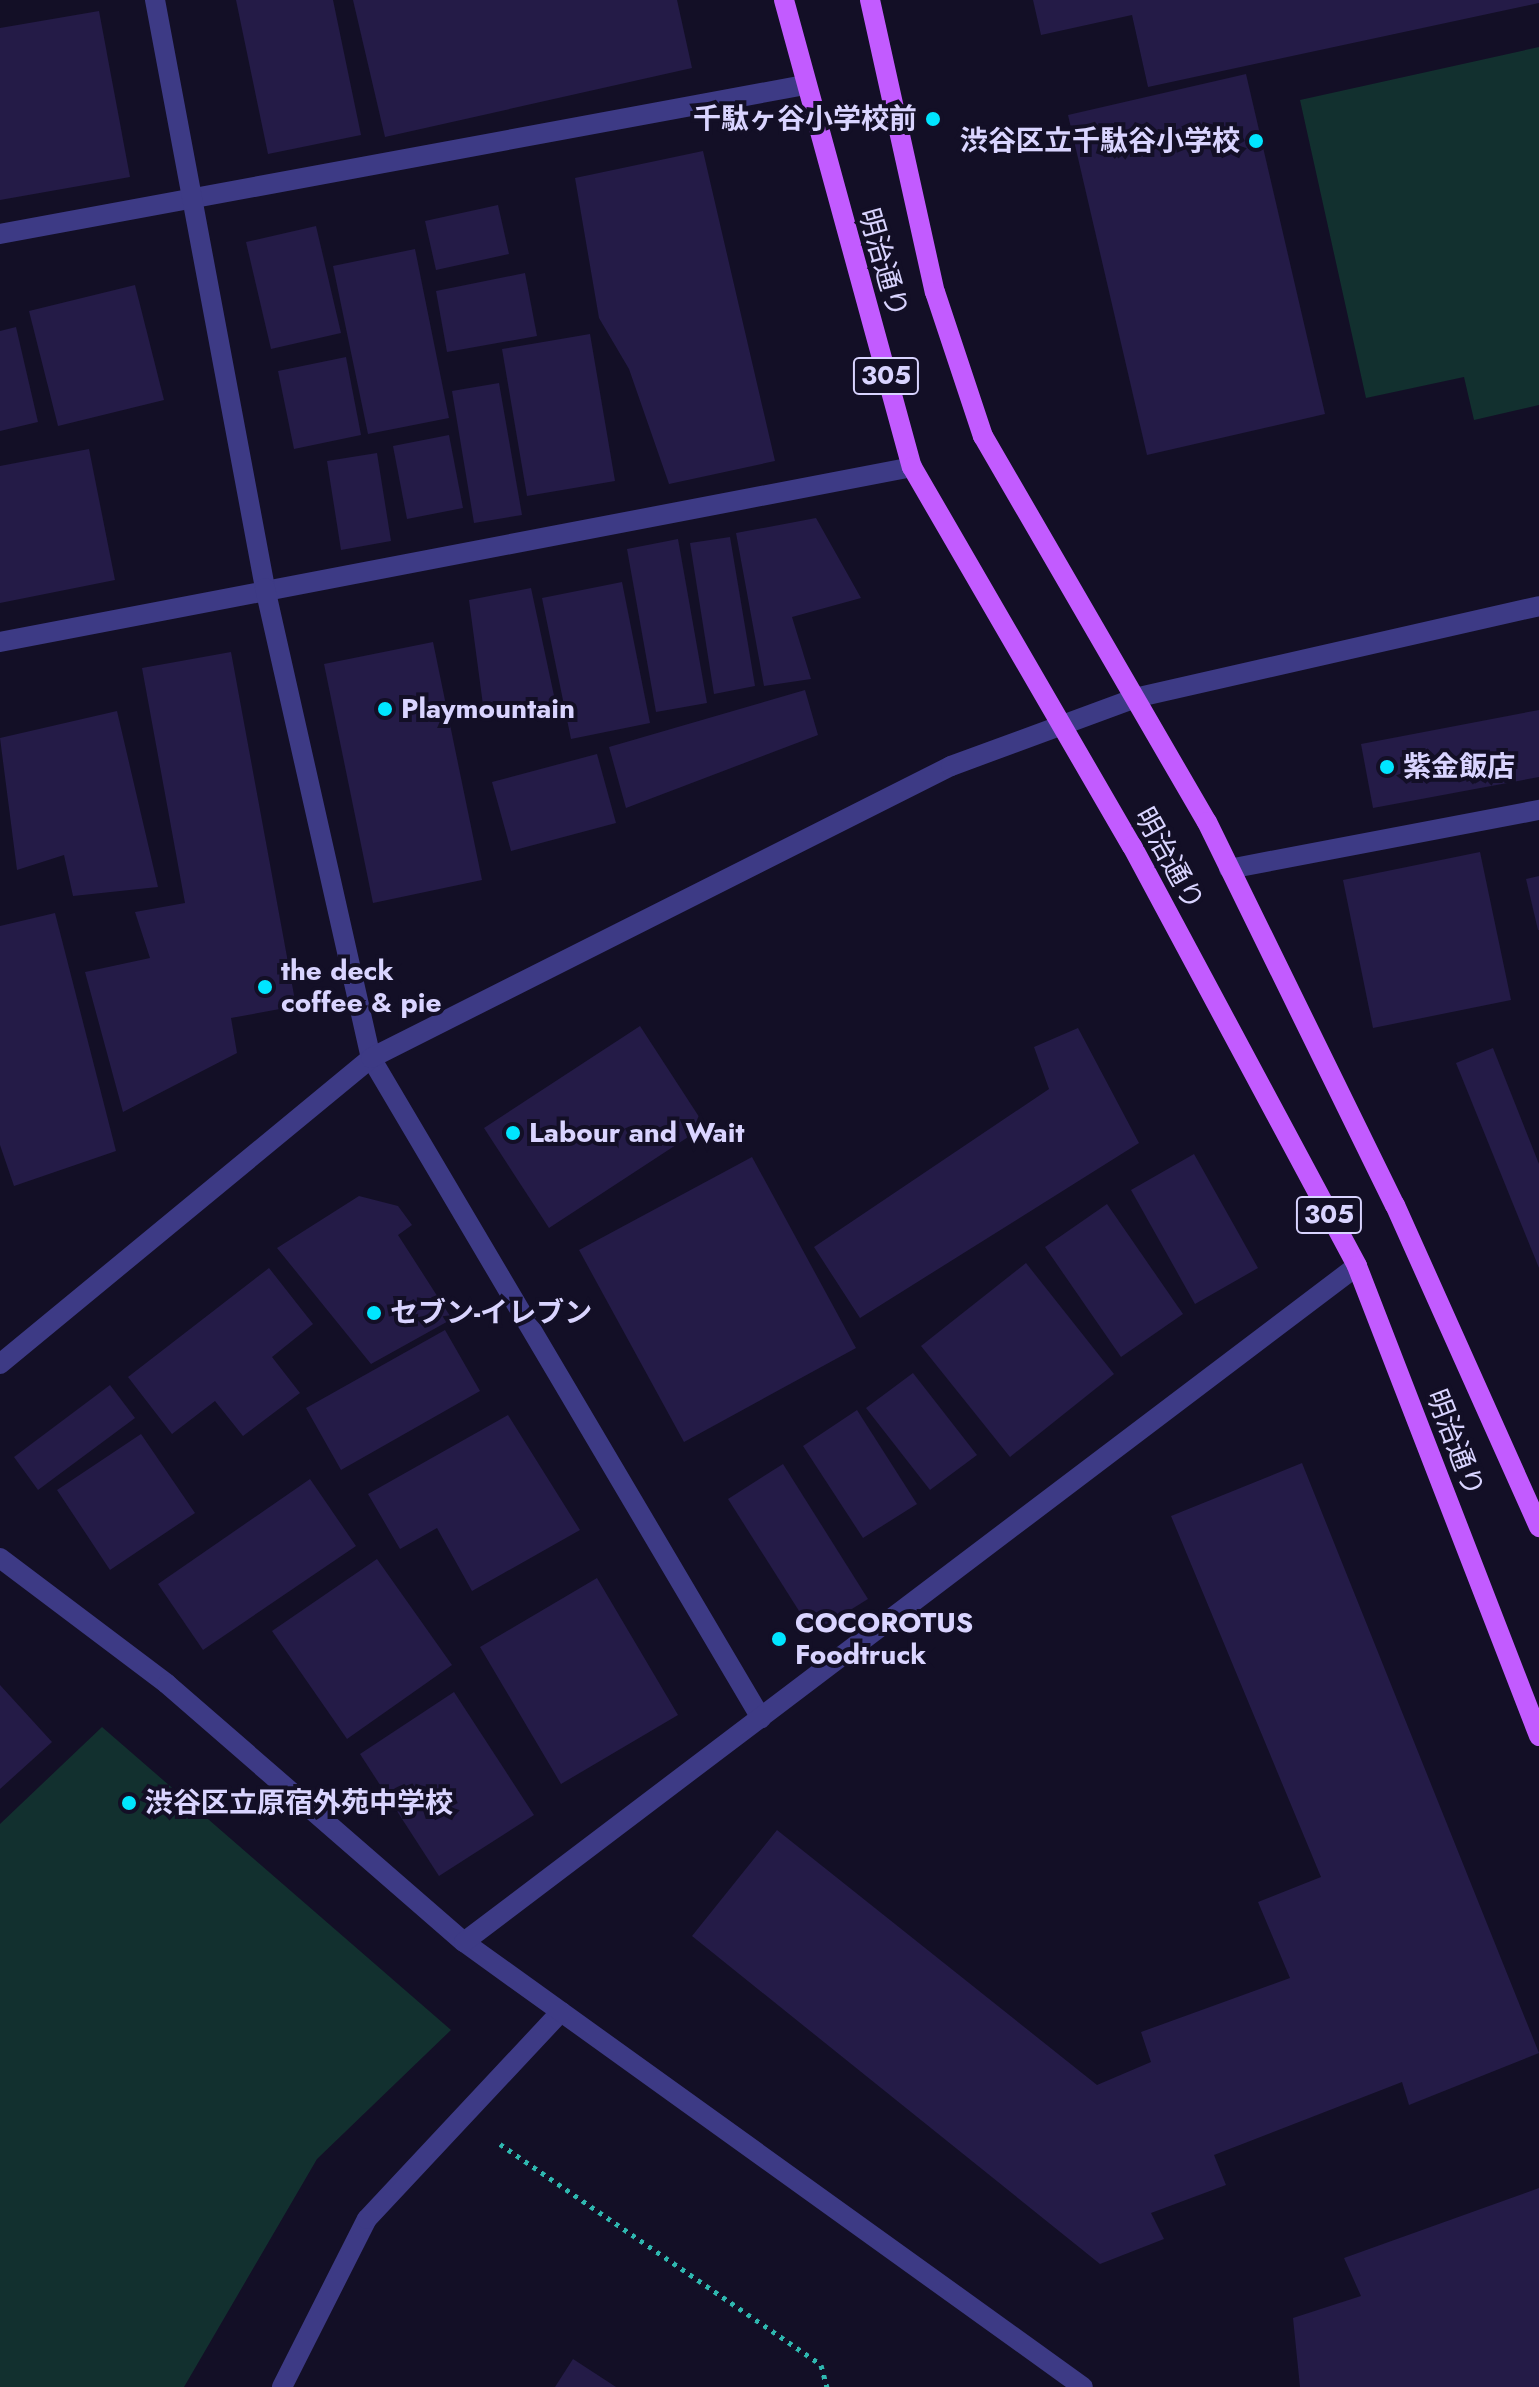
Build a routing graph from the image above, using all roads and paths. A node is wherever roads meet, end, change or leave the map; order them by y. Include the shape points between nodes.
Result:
1 (155, 0) edge
2 (784, 0) edge
3 (870, 0) edge
4 (805, 85) junction
5 (195, 195) junction
6 (0, 234) edge
7 (912, 467) junction
8 (265, 588) junction
9 (1539, 606) edge
10 (0, 642) edge
11 (1139, 697) junction
12 (1057, 723) junction
13 (1539, 810) edge
14 (1229, 869) junction
15 (371, 1058) junction
16 (1357, 1266) junction
17 (0, 1364) edge
18 (1539, 1527) edge
19 (0, 1558) edge
20 (761, 1718) junction
21 (1539, 1736) edge
22 (464, 1942) junction
23 (561, 2012) junction
24 (522, 2161) dead end
25 (282, 2387) edge
26 (827, 2387) edge
27 (1083, 2387) edge

1 - 5 street
2 - 4 main road, 明治通り / 305
3 - 11 main road, 明治通り / 305 via 935,292 983,436
4 - 5 street
4 - 7 main road, 明治通り / 305
5 - 6 street
5 - 8 street
7 - 8 street
7 - 12 main road, 明治通り / 305
8 - 10 street
8 - 15 street
9 - 11 street
11 - 12 street
11 - 14 main road, 明治通り / 305
12 - 15 street via 951,766
12 - 16 main road, 明治通り / 305 via 1132,846
13 - 14 street
14 - 18 main road, 明治通り / 305 via 1395,1205
15 - 17 street
15 - 20 street
16 - 20 street
16 - 21 main road, 明治通り / 305
19 - 22 street via 167,1684
20 - 22 street
22 - 23 street
23 - 25 street via 367,2219
23 - 27 street
24 - 26 path via 821,2365

